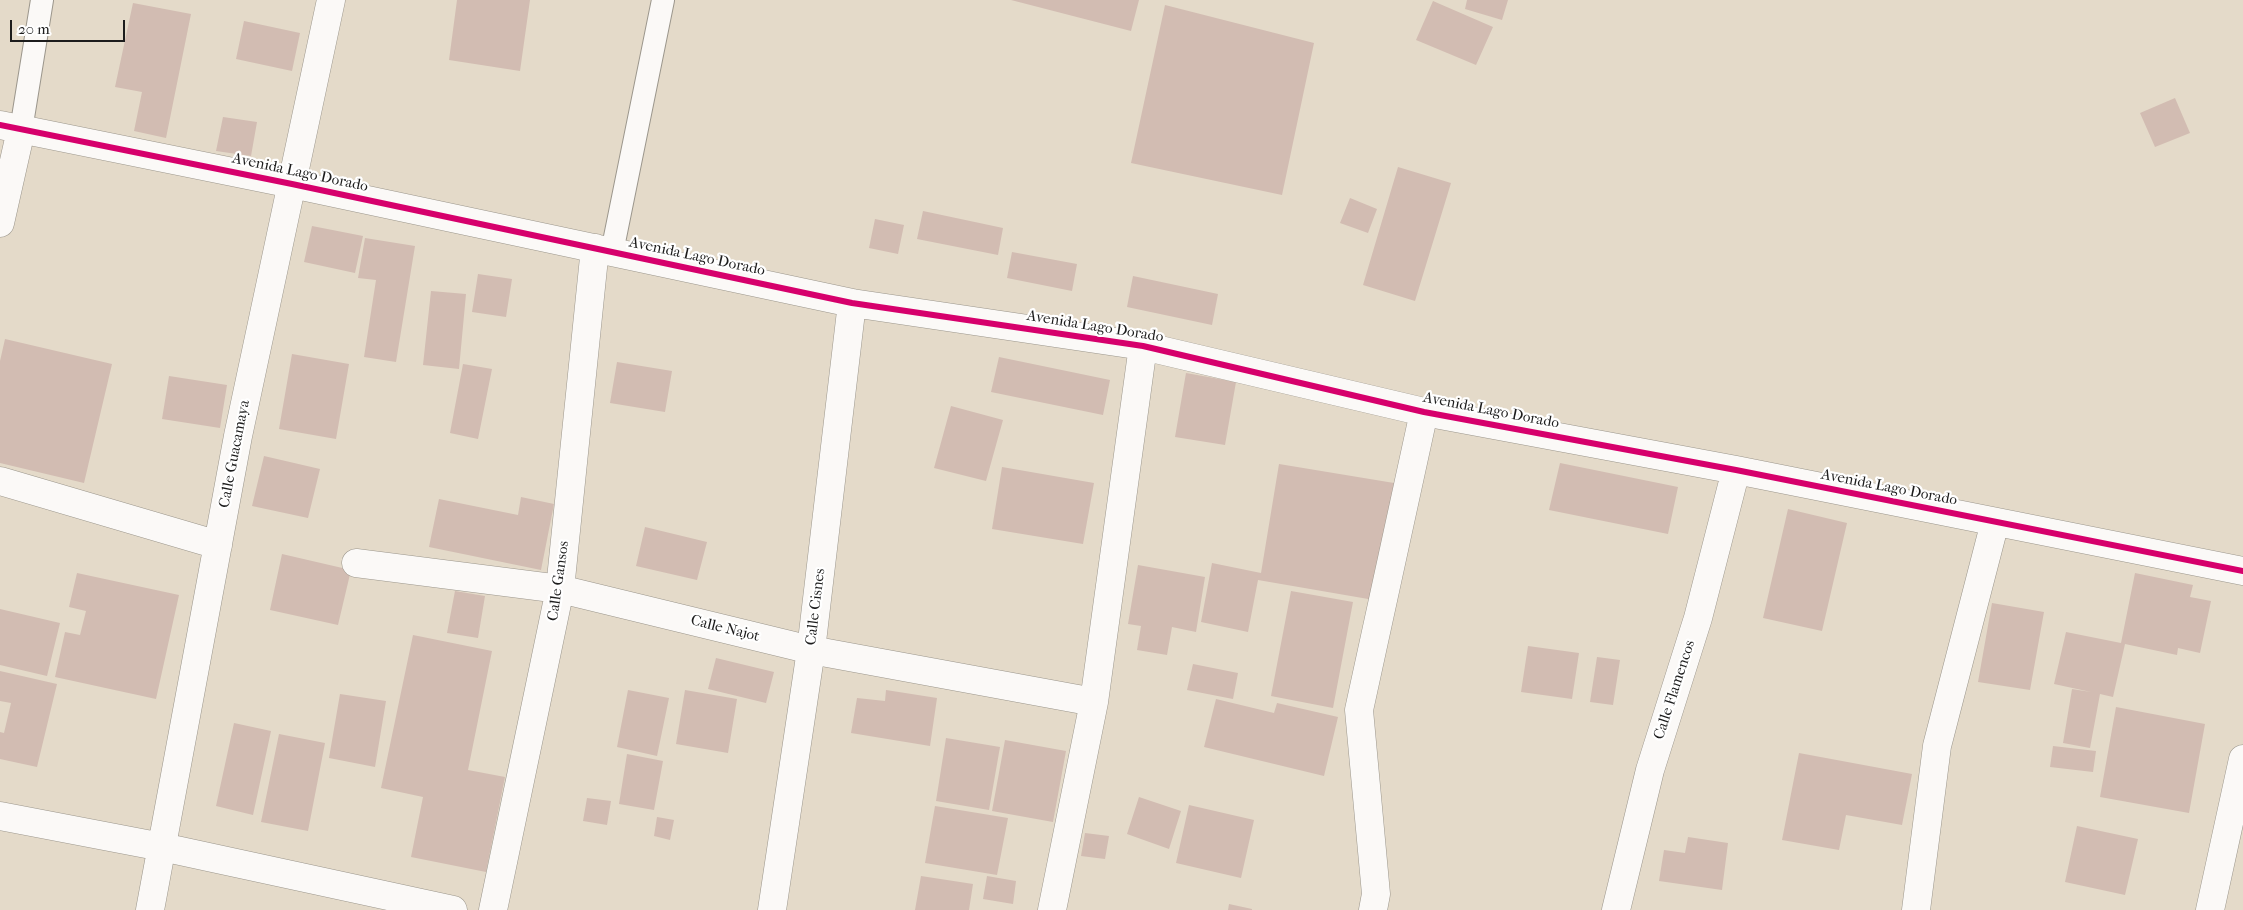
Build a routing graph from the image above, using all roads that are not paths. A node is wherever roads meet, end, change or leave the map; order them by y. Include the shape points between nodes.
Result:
1 (42, 0) edge
2 (331, 0) edge
3 (664, 0) edge
4 (11, 128) edge
5 (292, 184) junction
6 (0, 224) edge
7 (603, 250) junction
8 (852, 303) junction
9 (1143, 346) junction
10 (1424, 412) junction
11 (1736, 470) junction
12 (0, 481) edge
13 (1995, 522) junction
14 (218, 545) junction
15 (356, 563) dead end
16 (2243, 571) edge
17 (560, 589) junction
18 (811, 650) junction
19 (1094, 702) junction
20 (2243, 758) edge
21 (0, 816) edge
22 (162, 847) junction
23 (150, 910) edge
24 (453, 910) edge
25 (493, 910) edge
26 (772, 910) edge
27 (1052, 910) edge
28 (1373, 910) edge
29 (1616, 910) edge
30 (1916, 910) edge
31 (2210, 910) edge

1 - 4 lane
2 - 5 street, Calle Guacamaya
3 - 7 lane
4 - 5 street, Avenida Lago Dorado
4 - 6 street
5 - 7 street, Avenida Lago Dorado
5 - 14 street, Calle Guacamaya
7 - 8 street, Avenida Lago Dorado
7 - 17 street, Calle Gansos
8 - 9 street, Avenida Lago Dorado
8 - 18 street, Calle Cisnes
9 - 10 street, Avenida Lago Dorado
9 - 19 street
10 - 11 street, Avenida Lago Dorado
10 - 28 street via 1360,710 1376,894
11 - 13 street, Avenida Lago Dorado
11 - 29 street, Calle Flamencos via 1698,618 1650,770
12 - 14 street
13 - 16 street, Avenida Lago Dorado
13 - 30 street via 1936,746
14 - 22 street, Calle Guacamaya
15 - 17 street, Calle Najot
17 - 18 street, Calle Najot
17 - 25 street, Calle Gansos
18 - 19 street, Calle Najot
18 - 26 street, Calle Cisnes
19 - 27 street
20 - 31 street
21 - 22 street
22 - 23 street, Calle Guacamaya
22 - 24 street

